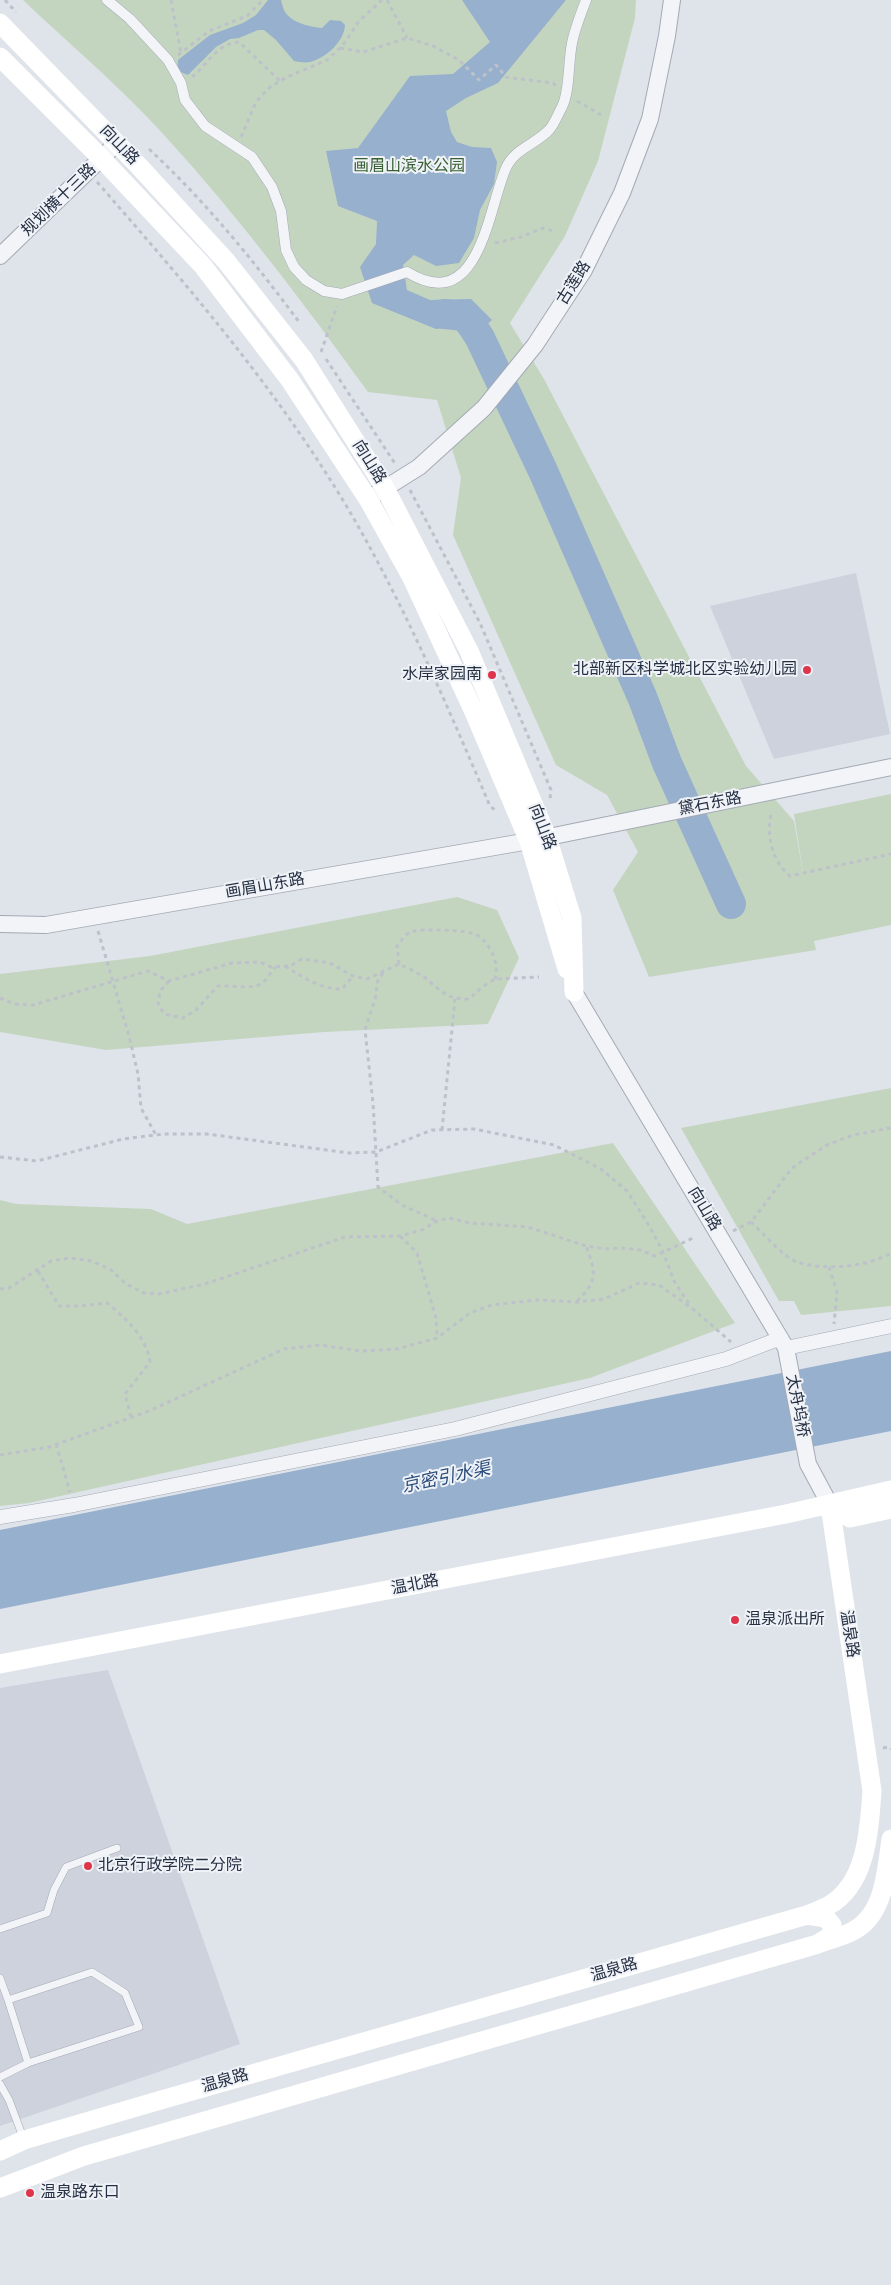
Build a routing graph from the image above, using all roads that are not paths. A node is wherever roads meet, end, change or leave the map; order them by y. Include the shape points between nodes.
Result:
1 (107, 0) edge
2 (586, 0) edge
3 (672, 0) edge
4 (0, 23) edge
5 (0, 57) edge
6 (117, 144) junction
7 (102, 159) junction
8 (0, 256) edge
9 (385, 488) junction
10 (368, 499) junction
11 (891, 767) edge
12 (538, 839) junction
13 (0, 924) edge
14 (574, 992) joint
15 (891, 1326) edge
16 (784, 1343) junction
17 (891, 1490) edge
18 (830, 1505) junction
19 (891, 1509) edge
20 (0, 1517) edge
21 (0, 1664) edge
22 (891, 1839) edge
23 (117, 1848) dead end
24 (807, 1915) junction
25 (0, 1929) edge
26 (818, 1944) junction
27 (0, 1978) edge
28 (8, 2000) junction
29 (28, 2063) junction
30 (0, 2077) edge
31 (0, 2084) edge
32 (24, 2140) junction
33 (0, 2151) edge
34 (0, 2188) edge

1 - 2 street via 130,19 168,60 185,100 205,126 252,157 272,187 281,210 286,250 294,267 306,280 324,291 342,294 407,272 431,283 454,279 473,260 486,234 506,166 549,130 564,104 572,44
3 - 9 street, 古莲路 via 650,119 622,193 584,270 535,345 484,408 419,467
4 - 6 main road, 向山路
5 - 7 main road, 向山路
6 - 7 street, 规划横十三路
6 - 9 main road, 向山路 via 226,261 304,360
7 - 8 street, 规划横十三路
7 - 10 main road, 向山路 via 203,266 290,380
9 - 10 street, 古莲路
9 - 12 main road, 向山路 via 469,651
10 - 12 main road, 向山路 via 412,578
11 - 12 street, 黛石东路
12 - 13 street, 画眉山东路 via 46,925
12 - 14 main road, 向山路 via 572,918
14 - 16 street, 向山路
15 - 16 street via 824,1340
16 - 18 street, 太舟坞桥 via 808,1464
16 - 20 street via 455,1430 74,1506
17 - 18 main road, 温北路
18 - 19 main road via 850,1518
18 - 21 main road, 温北路
18 - 24 main road, 温泉路 via 872,1791 861,1869 844,1894 829,1906
22 - 26 main road, 温泉路 via 878,1904 869,1920 852,1932
23 - 25 lane via 66,1867 47,1913
24 - 26 main road via 826,1918 832,1925 832,1935
24 - 32 main road, 温泉路
26 - 34 main road, 温泉路 via 84,2156
27 - 28 lane
28 - 29 lane
28 - 29 lane via 92,1972 125,1993 138,2027
29 - 30 lane
31 - 32 lane
32 - 33 main road, 温泉路

